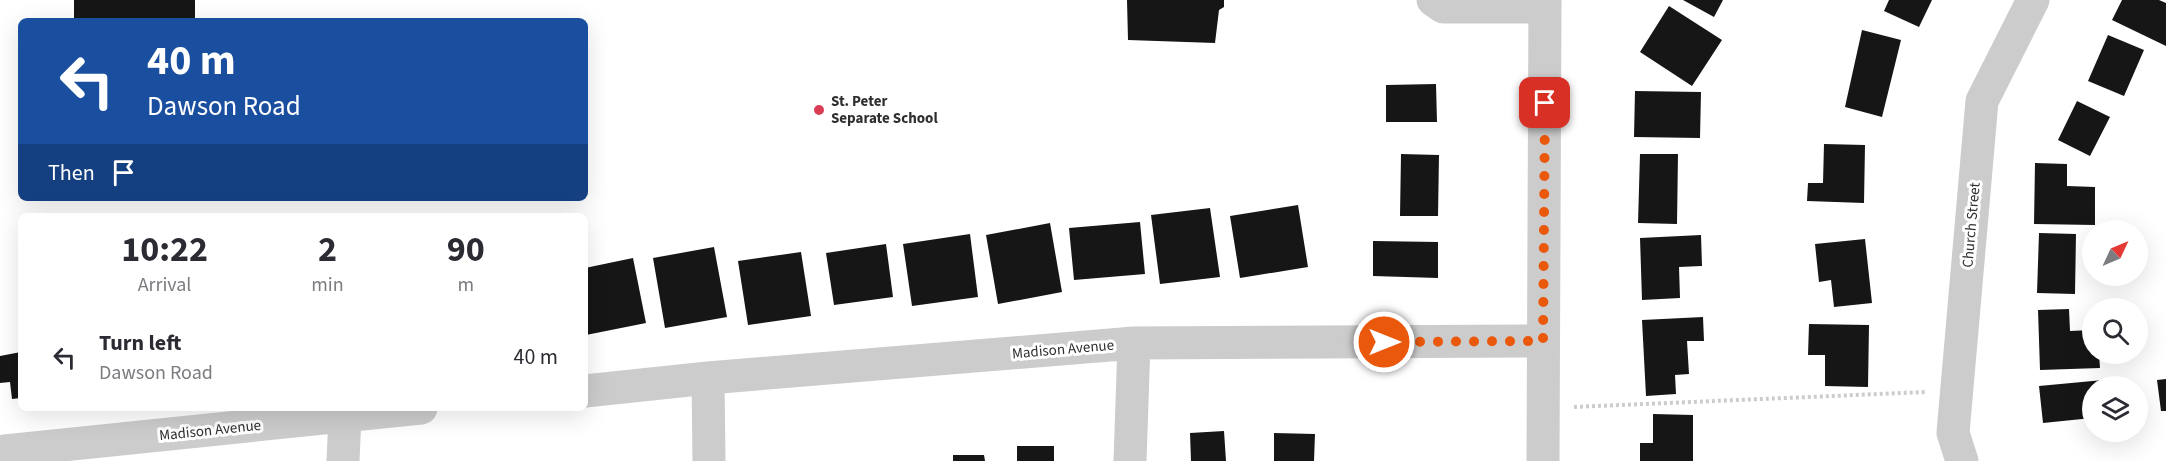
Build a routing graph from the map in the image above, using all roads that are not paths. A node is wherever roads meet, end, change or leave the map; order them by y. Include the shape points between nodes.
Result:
1 (1433, 0) edge
2 (2033, 0) edge
3 (1545, 4) edge
4 (1543, 341) junction
5 (1134, 343) junction
6 (708, 378) junction
7 (588, 391) edge
8 (392, 411) edge
9 (345, 416) junction
10 (0, 453) edge
11 (343, 461) edge
12 (709, 461) edge
13 (1130, 461) edge
14 (1544, 461) edge
15 (1962, 461) edge

1 - 3 street via 1443,7
2 - 15 street, Church Street via 1982,101 1953,433
3 - 4 street
4 - 5 street, Madison Avenue
4 - 14 street
5 - 6 street, Madison Avenue
5 - 13 street
6 - 7 street, Madison Avenue
6 - 12 street
8 - 9 street, Madison Avenue
9 - 10 street, Madison Avenue
9 - 11 street

